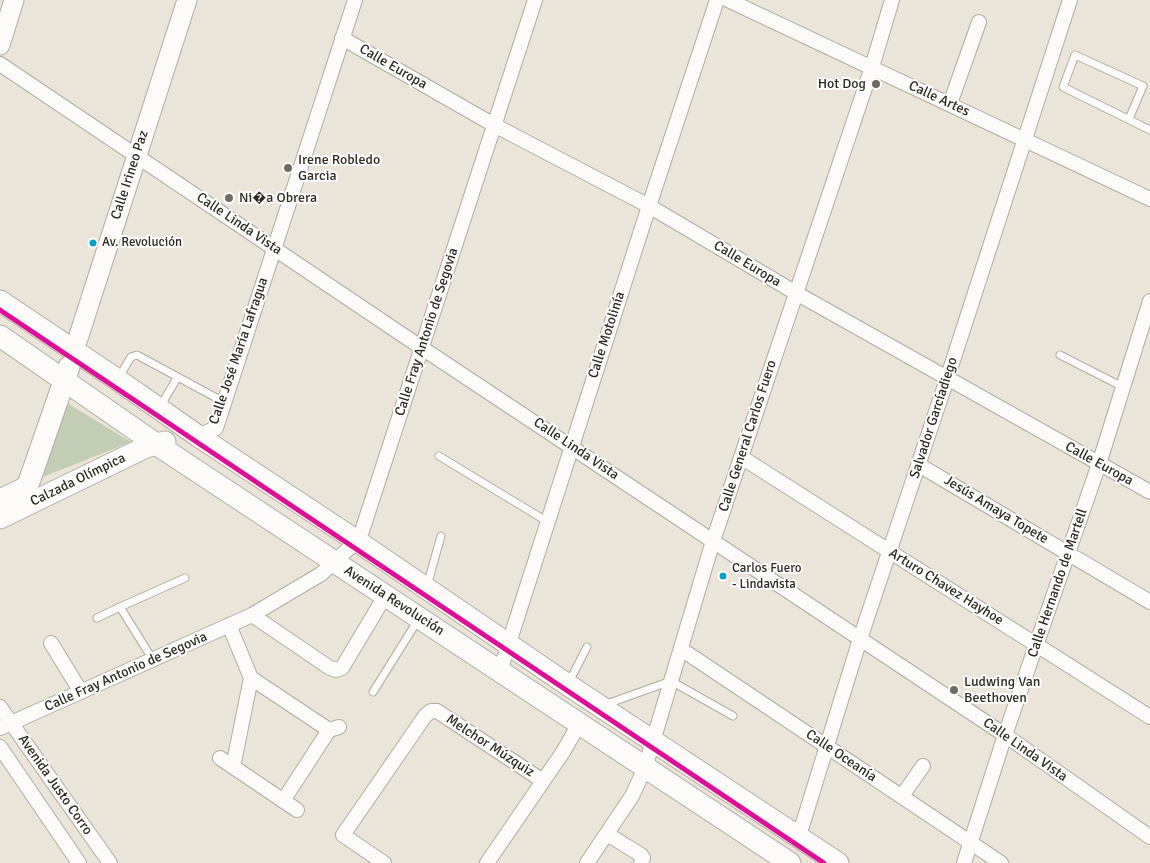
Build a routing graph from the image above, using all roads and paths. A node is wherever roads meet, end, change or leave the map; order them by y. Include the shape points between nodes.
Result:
1 (14, 0) edge
2 (186, 0) edge
3 (355, 0) edge
4 (535, 0) edge
5 (717, 0) edge
6 (728, 0) edge
7 (892, 0) edge
8 (1070, 0) edge
9 (979, 22) dead end
10 (342, 38) junction
11 (0, 45) edge
12 (0, 64) edge
13 (872, 67) junction
14 (950, 104) junction
15 (1129, 120) junction
16 (494, 125) junction
17 (1150, 130) edge
18 (1025, 139) junction
19 (136, 156) junction
20 (1150, 199) edge
21 (648, 206) junction
22 (274, 247) junction
23 (796, 293) junction
24 (0, 301) edge
25 (1150, 301) edge
26 (0, 336) edge
27 (422, 348) junction
28 (74, 351) junction
29 (1060, 355) dead end
30 (177, 378) junction
31 (948, 379) junction
32 (64, 380) junction
33 (118, 380) junction
34 (1123, 387) junction
35 (224, 402) junction
36 (159, 409) junction
37 (198, 436) junction
38 (156, 444) junction
39 (572, 446) junction
40 (439, 456) dead end
41 (741, 457) junction
42 (1099, 464) junction
43 (919, 465) junction
44 (1150, 492) edge
45 (0, 500) edge
46 (0, 518) edge
47 (548, 522) junction
48 (441, 536) dead end
49 (357, 541) junction
50 (713, 541) junction
51 (890, 552) junction
52 (1068, 553) junction
53 (334, 562) junction
54 (185, 578) dead end
55 (427, 589) junction
56 (385, 596) junction
57 (1150, 602) edge
58 (120, 607) junction
59 (252, 614) junction
60 (420, 617) junction
61 (98, 618) dead end
62 (230, 625) junction
63 (860, 640) junction
64 (51, 643) dead end
65 (509, 644) junction
66 (1036, 645) junction
67 (587, 647) dead end
68 (681, 649) junction
69 (153, 660) junction
70 (500, 672) junction
71 (251, 678) junction
72 (672, 681) junction
73 (568, 685) junction
74 (81, 692) junction
75 (373, 692) dead end
76 (601, 706) junction
77 (0, 707) edge
78 (733, 716) dead end
79 (1150, 717) edge
80 (579, 724) junction
81 (6, 726) edge
82 (1005, 736) junction
83 (654, 741) junction
84 (826, 746) junction
85 (0, 748) edge
86 (220, 758) dead end
87 (923, 766) dead end
88 (233, 767) junction
89 (645, 768) junction
90 (543, 781) junction
91 (902, 796) junction
92 (283, 801) junction
93 (296, 810) dead end
94 (607, 834) junction
95 (799, 836) junction
96 (1150, 837) edge
97 (971, 843) junction
98 (79, 863) edge
99 (110, 863) edge
100 (384, 863) edge
101 (487, 863) edge
102 (587, 863) edge
103 (641, 863) edge
104 (790, 863) edge
105 (838, 863) edge
106 (964, 863) edge
107 (1002, 863) edge

1 - 11 street
2 - 19 street, Calle Irineo Paz
3 - 10 street, Calle José María Lafragua
4 - 16 street, Calle Fray Antonio de Segovia
5 - 21 street, Calle Motolinía
6 - 13 street, Calle Artes
7 - 13 street, Calle General Carlos Fuero
8 - 18 street, Salvador Garcíadiego
9 - 14 street
10 - 16 street, Calle Europa
10 - 22 street, Calle José María Lafragua
12 - 19 street, Calle Linda Vista
13 - 14 street, Calle Artes
13 - 23 street, Calle General Carlos Fuero
14 - 18 street, Calle Artes
15 - 15 lane via 1143,86 1075,55 1063,87
15 - 17 lane
16 - 21 street, Calle Europa
16 - 27 street, Calle Fray Antonio de Segovia
18 - 20 street, Calle Artes
18 - 31 street, Salvador Garcíadiego
19 - 22 street, Calle Linda Vista
19 - 28 street, Calle Irineo Paz
21 - 23 street, Calle Europa
21 - 39 street, Calle Motolinía
22 - 27 street, Calle Linda Vista
22 - 35 street, Calle José María Lafragua
23 - 31 street, Calle Europa
23 - 41 street, Calle General Carlos Fuero
24 - 28 main road, Avenida Revolución
25 - 34 street, Calle Hernando de Martell
26 - 32 main road, Avenida Revolución
27 - 39 street, Calle Linda Vista
27 - 49 street, Calle Fray Antonio de Segovia
28 - 32 main road, Calzada Olímpica
28 - 33 main road, Avenida Revolución
29 - 34 lane
30 - 33 lane via 135,354
30 - 35 lane
30 - 36 lane
31 - 42 street, Calle Europa
31 - 43 street, Salvador Garcíadiego
32 - 38 main road, Avenida Revolución
32 - 45 main road, Calzada Olímpica via 29,482 25,488
33 - 36 main road, Avenida Revolución
34 - 42 street, Calle Hernando de Martell
35 - 37 street, Calle José María Lafragua via 216,428
36 - 37 main road, Avenida Revolución
37 - 38 main road, Calzada Olímpica
37 - 49 main road, Avenida Revolución
38 - 46 main road, Calzada Olímpica
38 - 53 main road, Avenida Revolución
39 - 47 street, Calle Motolinía
39 - 50 street, Calle Linda Vista
40 - 47 lane
41 - 50 street, Calle General Carlos Fuero
41 - 51 street, Arturo Chavez Hayhoe
42 - 44 street, Calle Europa
42 - 52 street, Calle Hernando de Martell
43 - 51 street, Salvador Garcíadiego
43 - 52 street, Jesús Amaya Topete
47 - 65 street, Calle Motolinía
48 - 55 lane
49 - 53 street, Calle Fray Antonio de Segovia
49 - 55 main road, Avenida Revolución
50 - 63 street, Calle Linda Vista
50 - 68 street, Calle General Carlos Fuero
51 - 63 street, Salvador Garcíadiego
51 - 66 street, Arturo Chavez Hayhoe
52 - 57 street, Jesús Amaya Topete
52 - 66 street, Calle Hernando de Martell
53 - 56 main road, Avenida Revolución
53 - 59 street, Calle Fray Antonio de Segovia via 321,574
54 - 58 lane
55 - 65 main road, Avenida Revolución
56 - 59 street via 342,668 336,670
56 - 60 main road, Avenida Revolución
58 - 61 lane
58 - 69 lane
59 - 62 street, Calle Fray Antonio de Segovia
60 - 70 main road, Avenida Revolución
60 - 75 lane
62 - 69 street, Calle Fray Antonio de Segovia
62 - 71 street
63 - 82 street, Calle Linda Vista
63 - 84 street, Salvador Garcíadiego
64 - 74 street
65 - 70 street, Calle Motolinía
65 - 73 main road, Avenida Revolución
66 - 79 street, Arturo Chavez Hayhoe
66 - 82 street, Calle Hernando de Martell
67 - 73 lane
68 - 72 street, Calle General Carlos Fuero
68 - 84 street, Calle Oceanía
69 - 74 street, Calle Fray Antonio de Segovia
70 - 80 main road, Avenida Revolución
71 - 88 street
71 - 92 street via 334,729
72 - 76 lane
72 - 78 lane
72 - 83 street, Calle General Carlos Fuero
73 - 76 main road, Avenida Revolución
74 - 81 street, Calle Fray Antonio de Segovia
76 - 83 main road, Avenida Revolución
77 - 81 street, Avenida Justo Corro
80 - 89 main road, Avenida Revolución
80 - 90 street, Melchor Múzquiz
81 - 99 street, Avenida Justo Corro
82 - 96 street, Calle Linda Vista
82 - 97 street, Calle Hernando de Martell
83 - 89 street, Calle General Carlos Fuero
83 - 95 main road, Avenida Revolución
84 - 91 street, Calle Oceanía
84 - 95 street, Salvador Garcíadiego
85 - 98 street, Avenida Justo Corro
86 - 88 street
87 - 91 street
88 - 92 street
89 - 94 street, Calle General Carlos Fuero via 632,796
89 - 104 main road, Avenida Revolución
90 - 100 street, Melchor Múzquiz via 437,711 431,711 424,716 344,835
90 - 101 street
91 - 97 street, Calle Oceanía
92 - 93 street
94 - 102 street, Calle General Carlos Fuero
94 - 103 street via 641,854
95 - 105 main road, Avenida Revolución
97 - 106 street, Calle Hernando de Martell
97 - 107 street, Calle Oceanía

